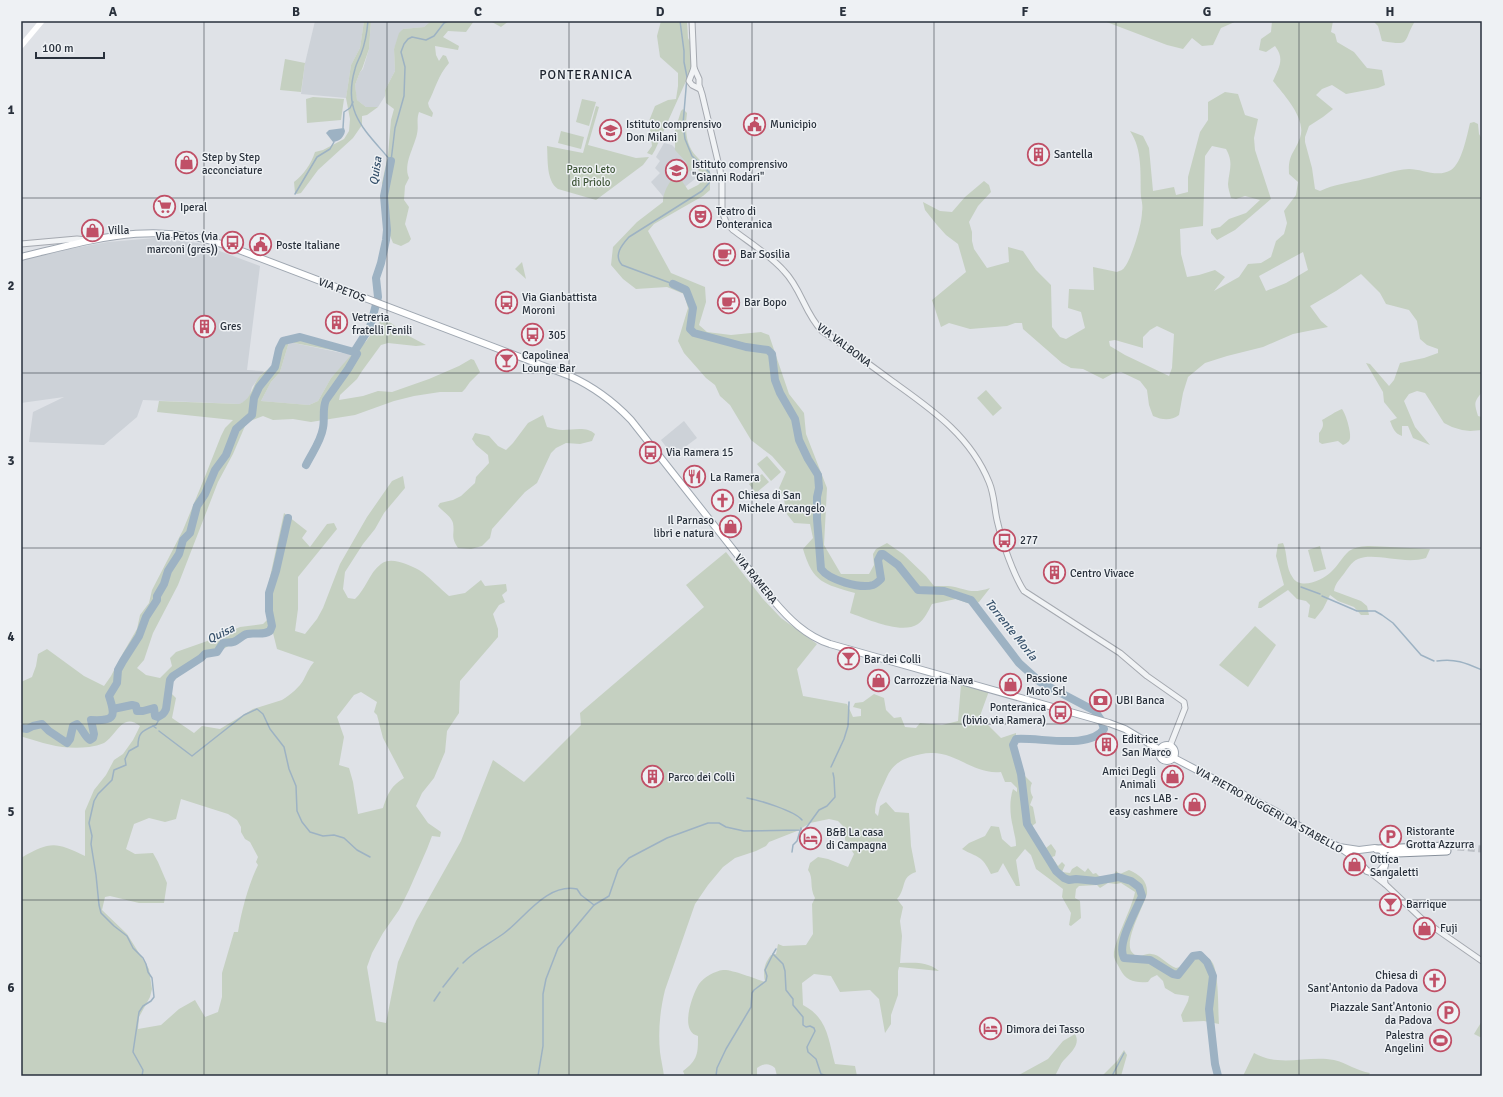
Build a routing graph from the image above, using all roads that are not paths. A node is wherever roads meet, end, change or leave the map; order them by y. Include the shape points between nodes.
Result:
1 (42, 21) edge
2 (692, 21) edge
3 (21, 46) edge
4 (694, 68) junction
5 (691, 76) junction
6 (698, 76) junction
7 (697, 84) junction
8 (58, 240) junction
9 (90, 241) junction
10 (21, 244) edge
11 (67, 246) junction
12 (21, 257) edge
13 (518, 356) joint
14 (1170, 746) junction
15 (1160, 750) junction
16 (1174, 758) junction
17 (1339, 847) junction
18 (1369, 849) junction
19 (1377, 849) junction
20 (1385, 864) junction
21 (1362, 865) junction
22 (1371, 873) junction
23 (1386, 884) junction
24 (1482, 961) edge

1 - 3 main road
2 - 4 street
4 - 5 street
4 - 6 street
5 - 6 street
5 - 7 street via 690,82
6 - 7 street
7 - 14 street, VIA VALBONA via 702,94 720,170 722,211 726,222 785,271 809,315 822,331 922,402 962,437 990,483 998,525 1018,583 1024,591 1120,653 1184,702 1185,708
8 - 9 street
8 - 10 street
8 - 11 street via 65,242
9 - 11 main road, VIA PETOS
9 - 13 main road, VIA PETOS via 150,232 187,235 219,242
11 - 12 main road, VIA PETOS
13 - 15 main road, VIA RAMERA via 575,378 615,403 773,600 790,619 809,634 830,644 1097,719 1125,729
14 - 15 main road via 1164,746
14 - 16 main road via 1175,751
15 - 16 main road, VIA PIETRO RUGGERI DA STABELLO via 1160,756 1164,760
16 - 17 main road, VIA PIETRO RUGGERI DA STABELLO
17 - 18 main road
17 - 21 main road, VIA PIETRO RUGGERI DA STABELLO
18 - 19 main road
18 - 21 main road via 1362,857
19 - 20 main road via 1384,853
19 - 20 highway via 1447,848 1397,853 1391,855
20 - 22 main road via 1379,872
20 - 23 street
21 - 22 main road, VIA PIETRO RUGGERI DA STABELLO
22 - 23 street, VIA PIETRO RUGGERI DA STABELLO
23 - 24 street, VIA PIETRO RUGGERI DA STABELLO via 1423,920

